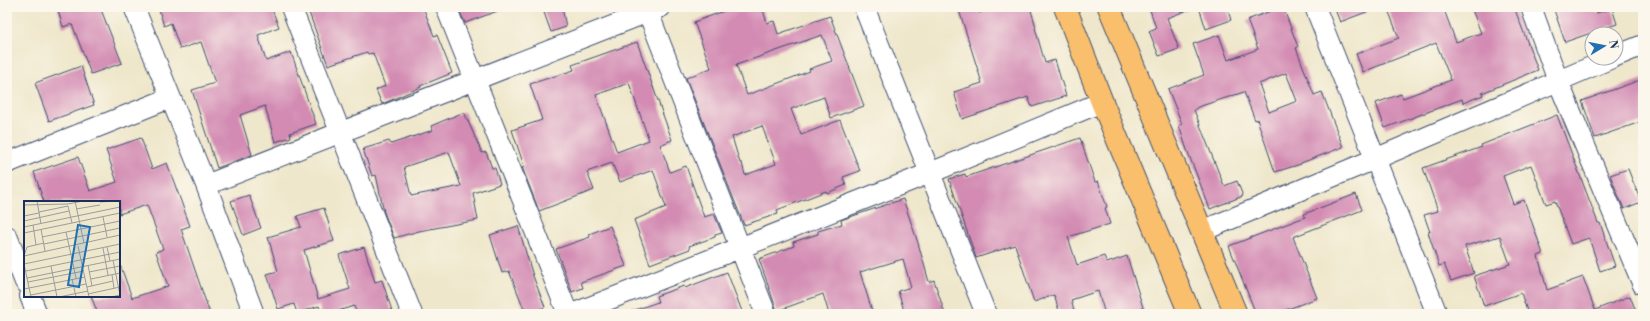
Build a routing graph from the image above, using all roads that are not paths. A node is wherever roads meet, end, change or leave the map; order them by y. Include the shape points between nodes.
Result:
1 (134, 7) edge
2 (291, 7) edge
3 (446, 7) edge
4 (864, 7) edge
5 (1065, 7) edge
6 (1109, 7) edge
7 (1315, 7) edge
8 (1531, 7) edge
9 (652, 9) edge
10 (1643, 45) edge
11 (1624, 53) edge
12 (1593, 66) edge
13 (475, 80) junction
14 (1558, 81) junction
15 (170, 98) junction
16 (1102, 102) junction
17 (340, 133) junction
18 (1375, 159) junction
19 (7, 163) edge
20 (930, 173) junction
21 (206, 185) junction
22 (1202, 231) junction
23 (7, 236) edge
24 (740, 248) junction
25 (24, 279) edge
26 (1643, 285) edge
27 (30, 297) edge
28 (37, 314) edge
29 (254, 314) edge
30 (412, 314) edge
31 (568, 314) edge
32 (572, 314) edge
33 (766, 314) edge
34 (986, 314) edge
35 (1190, 314) edge
36 (1236, 314) edge
37 (1437, 314) edge

1 - 15 street
2 - 17 street
3 - 13 street
4 - 20 street
5 - 16 main road
6 - 22 main road
7 - 18 street
8 - 14 street
9 - 13 street
9 - 24 street
10 - 11 street
12 - 14 street
13 - 17 street
13 - 31 street
14 - 18 street
14 - 26 street
15 - 19 street
15 - 21 street
16 - 20 street
16 - 35 main road
17 - 21 street
17 - 30 street
18 - 22 street
18 - 37 street
20 - 24 street
20 - 34 street
21 - 29 street
22 - 36 main road
23 - 25 street
24 - 32 street
24 - 33 street
27 - 28 street

